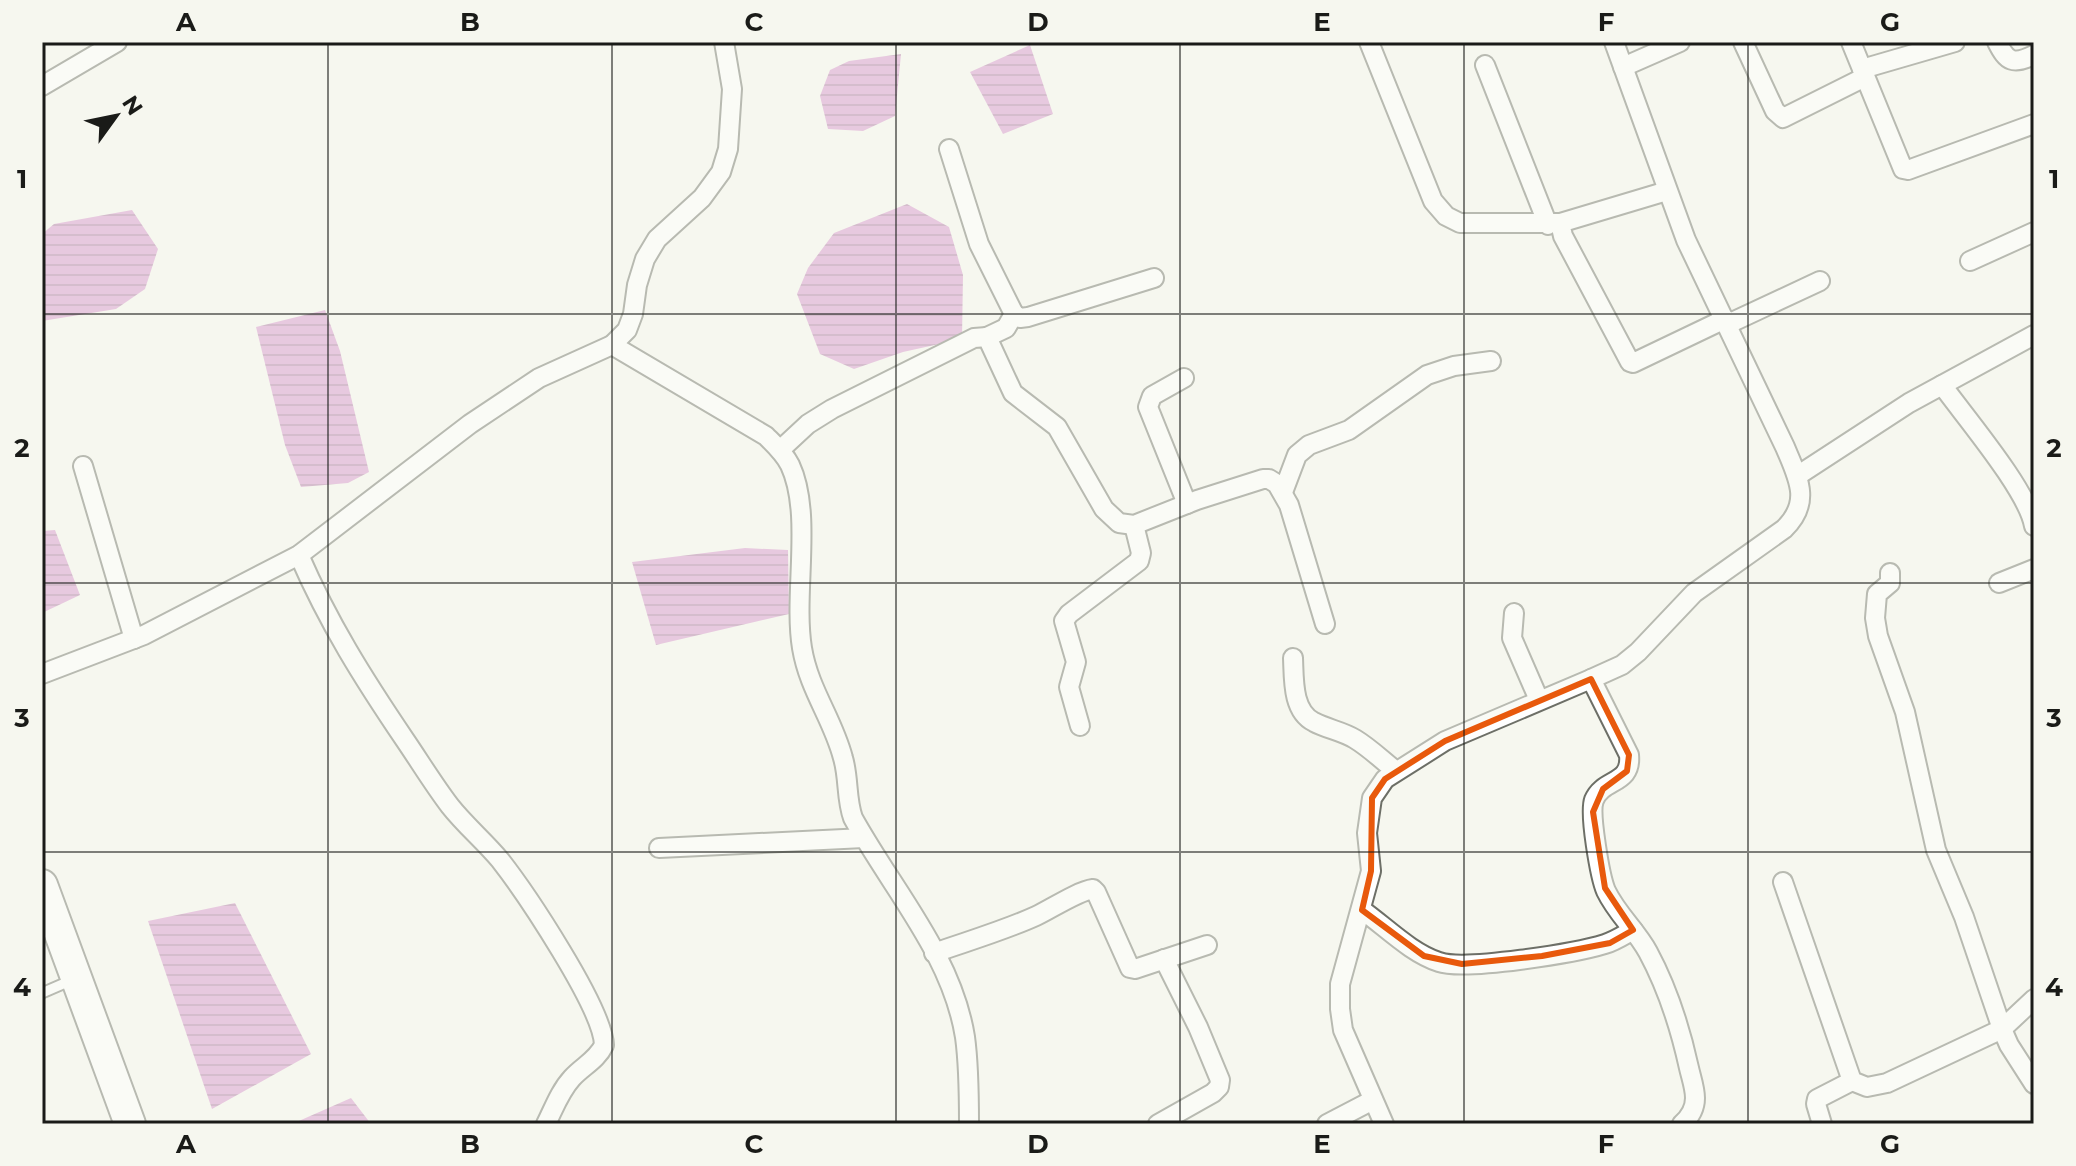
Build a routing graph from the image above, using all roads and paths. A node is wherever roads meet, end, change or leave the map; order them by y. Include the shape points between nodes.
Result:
1 (117, 42) edge
2 (724, 42) edge
3 (1369, 42) edge
4 (1614, 42) edge
5 (1680, 42) edge
6 (1743, 42) edge
7 (1851, 42) edge
8 (1955, 42) edge
9 (1997, 42) edge
10 (2034, 55) edge
11 (1485, 65) dead end
12 (1623, 67) junction
13 (1864, 73) junction
14 (42, 86) edge
15 (2034, 124) edge
16 (949, 149) dead end
17 (1667, 191) junction
18 (1554, 224) junction
19 (2034, 232) edge
20 (1970, 261) dead end
21 (1154, 278) dead end
22 (1820, 281) dead end
23 (1014, 314) junction
24 (1727, 321) junction
25 (2034, 335) edge
26 (987, 337) junction
27 (612, 345) junction
28 (1491, 361) dead end
29 (1184, 378) dead end
30 (1942, 385) junction
31 (780, 450) junction
32 (83, 466) dead end
33 (1797, 476) junction
34 (1283, 492) junction
35 (1187, 504) junction
36 (1134, 525) junction
37 (2034, 526) edge
38 (299, 555) junction
39 (2034, 569) edge
40 (1890, 573) dead end
41 (1999, 583) dead end
42 (1514, 613) dead end
43 (1325, 624) dead end
44 (134, 639) junction
45 (1293, 658) dead end
46 (42, 674) edge
47 (1591, 679) junction
48 (1539, 700) junction
49 (1080, 726) dead end
50 (1396, 771) junction
51 (864, 838) junction
52 (659, 848) dead end
53 (1783, 882) dead end
54 (42, 885) edge
55 (1362, 910) junction
56 (1633, 930) junction
57 (1207, 945) dead end
58 (934, 953) junction
59 (1164, 959) junction
60 (76, 979) junction
61 (42, 993) edge
62 (2034, 999) edge
63 (2002, 1029) junction
64 (1852, 1081) junction
65 (2034, 1084) edge
66 (1373, 1100) junction
67 (130, 1124) edge
68 (546, 1124) edge
69 (969, 1124) edge
70 (1158, 1124) edge
71 (1327, 1124) edge
72 (1384, 1124) edge
73 (1682, 1124) edge
74 (1822, 1124) edge

1 - 14 street
2 - 27 street via 732,89 721,172 702,198 657,239 645,259 627,330
3 - 18 street via 1420,173 1446,216 1460,223
4 - 12 street
5 - 12 street
6 - 13 street via 1783,118
7 - 13 street
8 - 13 street
9 - 10 street via 2013,61
11 - 18 street
12 - 17 street
13 - 15 street via 1901,165 1908,170
16 - 23 street via 979,244
17 - 18 street
17 - 24 street
18 - 24 street via 1630,362
19 - 20 street
21 - 23 street via 1028,317
22 - 24 street
23 - 26 street via 1006,328
24 - 33 street
25 - 30 street
26 - 31 street via 974,338 832,409
26 - 36 street via 1013,393 1057,427 1111,518
27 - 31 street via 755,429
27 - 38 street via 539,378 470,424
28 - 34 street via 1427,375 1349,430 1309,445 1297,455
29 - 35 street via 1152,396 1148,407
30 - 33 street
30 - 37 street via 2012,481
31 - 51 street via 798,490 798,595 806,666 841,750 849,807
32 - 44 street
33 - 47 street via 1801,505 1794,519 1694,593 1622,665
34 - 35 street via 1263,479
34 - 43 street
35 - 36 street
36 - 49 street via 1139,561 1064,621 1076,662 1069,687
38 - 44 street
38 - 68 street via 334,630 364,678 450,806 527,897 596,1017 604,1045 600,1054 564,1087
39 - 41 street
40 - 63 street via 1890,583 1875,600 1878,636 1905,712 1936,850
42 - 48 street via 1512,638
44 - 46 street
45 - 50 street via 1295,693 1312,722 1357,740
47 - 48 street
47 - 56 street via 1629,755 1627,771 1594,799 1593,812 1605,888
48 - 50 street via 1445,741
50 - 55 street via 1372,798 1368,814 1371,871
51 - 52 street
51 - 58 street
53 - 64 street
54 - 60 main road
55 - 56 street via 1442,964 1584,950
55 - 66 street via 1340,984 1340,1009 1343,1030
56 - 73 street via 1674,1008 1695,1097 1689,1119
57 - 59 street
58 - 59 street via 1027,920 1093,889 1130,968
58 - 69 street via 965,1037
59 - 70 street via 1220,1080 1213,1093
60 - 61 lane
60 - 67 main road
62 - 63 street
63 - 64 street via 1887,1083 1867,1087
63 - 65 street
64 - 74 street via 1817,1099
66 - 71 street
66 - 72 street

